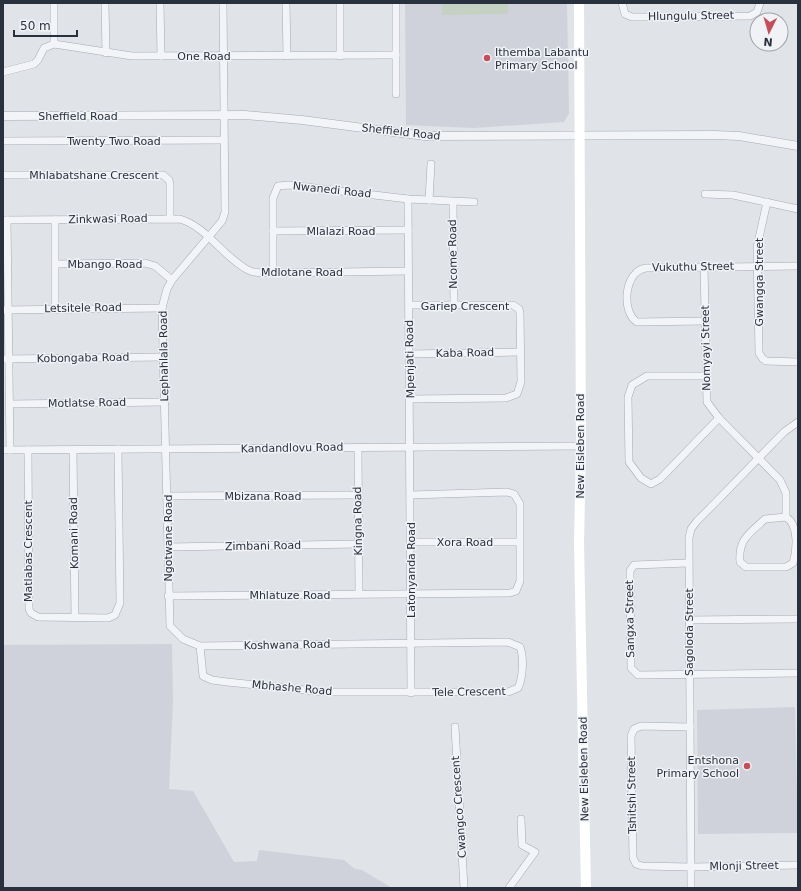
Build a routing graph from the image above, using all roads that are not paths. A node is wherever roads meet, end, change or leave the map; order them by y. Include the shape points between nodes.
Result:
1 (54, 3) edge
2 (105, 3) edge
3 (160, 3) edge
4 (223, 3) edge
5 (286, 3) edge
6 (340, 3) edge
7 (396, 3) edge
8 (579, 3) edge
9 (622, 3) edge
10 (760, 3) edge
11 (54, 44) junction
12 (106, 53) junction
13 (396, 55) junction
14 (161, 56) junction
15 (223, 56) junction
16 (287, 56) junction
17 (340, 56) junction
18 (3, 72) edge
19 (396, 94) dead end
20 (224, 115) junction
21 (3, 116) edge
22 (580, 136) junction
23 (224, 140) junction
24 (3, 141) edge
25 (798, 146) edge
26 (431, 164) dead end
27 (3, 175) edge
28 (705, 194) dead end
29 (408, 199) junction
30 (429, 200) junction
31 (453, 202) junction
32 (474, 202) dead end
33 (767, 202) junction
34 (798, 209) edge
35 (170, 218) junction
36 (5, 220) edge
37 (55, 220) junction
38 (408, 230) junction
39 (273, 231) junction
40 (208, 237) junction
41 (5, 264) edge
42 (56, 264) junction
43 (704, 266) junction
44 (758, 266) junction
45 (798, 266) edge
46 (408, 271) junction
47 (273, 273) junction
48 (172, 280) junction
49 (409, 305) junction
50 (454, 305) junction
51 (162, 308) junction
52 (55, 309) junction
53 (6, 310) edge
54 (705, 321) junction
55 (520, 352) junction
56 (409, 354) junction
57 (163, 358) junction
58 (6, 359) edge
59 (798, 362) edge
60 (706, 376) junction
61 (410, 399) junction
62 (165, 402) junction
63 (10, 404) junction
64 (719, 418) junction
65 (798, 422) edge
66 (581, 446) junction
67 (358, 447) junction
68 (411, 447) junction
69 (118, 449) junction
70 (166, 449) junction
71 (7, 450) edge
72 (28, 450) junction
73 (73, 450) junction
74 (759, 457) junction
75 (358, 495) junction
76 (411, 495) junction
77 (168, 496) junction
78 (786, 517) junction
79 (411, 542) junction
80 (519, 542) junction
81 (358, 544) junction
82 (168, 547) junction
83 (688, 563) junction
84 (359, 594) junction
85 (411, 594) junction
86 (168, 596) junction
87 (75, 616) junction
88 (798, 618) edge
89 (689, 620) junction
90 (170, 626) joint
91 (411, 644) junction
92 (200, 646) junction
93 (798, 673) edge
94 (689, 675) junction
95 (411, 693) junction
96 (455, 727) dead end
97 (690, 727) junction
98 (522, 819) dead end
99 (798, 865) edge
100 (691, 867) junction
101 (464, 888) edge
102 (509, 888) edge
103 (586, 888) edge
104 (691, 888) edge

1 - 11 street
2 - 12 street
3 - 14 street
4 - 15 street, Lephahlala Road
5 - 16 street
6 - 17 street
7 - 13 street
8 - 22 main road, New Eisleben Road
9 - 10 street, Hlungulu Street via 625,14 641,17 750,16 757,12
11 - 12 street, One Road
11 - 18 street via 44,48 34,64
12 - 14 street, One Road via 123,56
13 - 17 street, One Road
13 - 19 street
14 - 15 street, One Road
15 - 16 street, One Road
15 - 20 street, Lephahlala Road
16 - 17 street, One Road
20 - 21 street, Sheffield Road
20 - 22 street, Sheffield Road via 302,120 425,136
20 - 23 street, Lephahlala Road
22 - 25 street, Sheffield Road via 733,136
22 - 66 main road, New Eisleben Road
23 - 24 street, Twenty Two Road
23 - 40 street, Lephahlala Road via 225,212 222,221
26 - 30 street
27 - 35 street, Mhlabatshane Crescent via 163,175 170,184
28 - 33 street via 733,195
29 - 30 street, Nwanedi Road
29 - 38 street, Mpenjati Road
29 - 39 street, Nwanedi Road via 282,185 274,192
30 - 31 street, Nwanedi Road
31 - 32 street, Nwanedi Road
31 - 50 street, Ncome Road
33 - 34 street
33 - 44 street, Gwangqa Street via 759,235
35 - 37 street, Zinkwasi Road
35 - 40 street, Zinkwasi Road via 186,220
36 - 37 street, Zinkwasi Road
36 - 41 street
37 - 42 street
38 - 39 street, Mlalazi Road
38 - 46 street, Mpenjati Road
39 - 47 street, Nwanedi Road
40 - 47 street, Mdlotane Road via 248,270
40 - 48 street, Lephahlala Road
41 - 53 street
42 - 48 street, Mbango Road via 145,263 155,266
42 - 52 street
43 - 44 street, Vukuthu Street
43 - 54 street, Nomyayi Street
43 - 54 street, Vukuthu Street via 640,269 631,276 629,282 628,308 630,316 637,322
44 - 45 street
44 - 59 street, Gwangqa Street via 761,356 766,361
46 - 47 street, Mdlotane Road
46 - 49 street, Mpenjati Road
48 - 51 street, Lephahlala Road
49 - 50 street, Gariep Crescent
49 - 56 street, Mpenjati Road
50 - 55 street, Gariep Crescent via 508,304 517,307 520,314
51 - 52 street, Letsitele Road
51 - 57 street, Lephahlala Road
52 - 53 street, Letsitele Road
53 - 58 street
54 - 60 street, Nomyayi Street
55 - 56 street, Kaba Road
55 - 61 street, Gariep Crescent via 520,389 512,398
56 - 61 street, Mpenjati Road
57 - 58 street, Kobongaba Road
57 - 62 street, Lephahlala Road
58 - 63 street
60 - 64 street, Nomyayi Street via 707,402
60 - 64 street via 647,376 632,385 628,397 629,462 641,478 651,484 660,479
61 - 68 street, Mpenjati Road
62 - 63 street, Motlatse Road
62 - 70 street, Lephahlala Road
63 - 71 street
64 - 74 street, Nomyayi Street
65 - 74 street, Sagoloda Street via 788,428
66 - 68 street, Kandandlovu Road
66 - 103 main road, New Eisleben Road via 579,543
67 - 68 street, Kandandlovu Road
67 - 70 street, Kandandlovu Road
67 - 75 street, Kingna Road
68 - 76 street, Latonyanda Road
69 - 70 street, Kandandlovu Road
69 - 73 street, Kandandlovu Road
69 - 87 street, Matlabas Crescent via 120,607 112,617
70 - 77 street, Ngotwane Road
71 - 72 street, Kandandlovu Road
72 - 73 street, Kandandlovu Road
72 - 87 street, Matlabas Crescent via 29,609 38,617
73 - 87 street, Komani Road
74 - 78 street, Nomyayi Street via 780,480 786,493
74 - 83 street, Sagoloda Street via 691,529
75 - 77 street, Mbizana Road
75 - 81 street, Kingna Road
76 - 79 street, Latonyanda Road
76 - 80 street via 512,493 520,504
77 - 82 street, Ngotwane Road
78 - 78 street via 795,528 793,563 786,566 746,567 740,562 739,551 742,541 765,519
79 - 80 street, Xora Road
79 - 85 street, Latonyanda Road
80 - 85 street, Mhlatuze Road via 520,584 513,593
81 - 82 street, Zimbani Road
81 - 84 street, Kingna Road
82 - 86 street, Ngotwane Road
83 - 89 street, Sagoloda Street
83 - 94 street, Sangxa Street via 634,565 630,571 631,668 638,675
84 - 85 street, Mhlatuze Road
84 - 86 street, Mhlatuze Road
85 - 91 street, Latonyanda Road
86 - 90 street, Ngotwane Road
88 - 89 street
89 - 94 street, Sagoloda Street
90 - 92 street, Koshwana Road via 183,639
91 - 92 street, Koshwana Road
91 - 95 street, Latonyanda Road
91 - 95 street, Tele Crescent via 508,642 520,647 522,652 520,685 511,692
92 - 95 street, Mbhashe Road via 203,676 212,680 325,692
93 - 94 street
94 - 97 street, Sagoloda Street
96 - 101 street, Cwangco Crescent
97 - 100 street, Sagoloda Street
97 - 100 street, Tshitshi Street via 641,726 634,729 631,736 633,858 636,864 642,866
98 - 102 street via 522,845 534,852
99 - 100 street, Mlonji Street
100 - 104 street, Sagoloda Street

